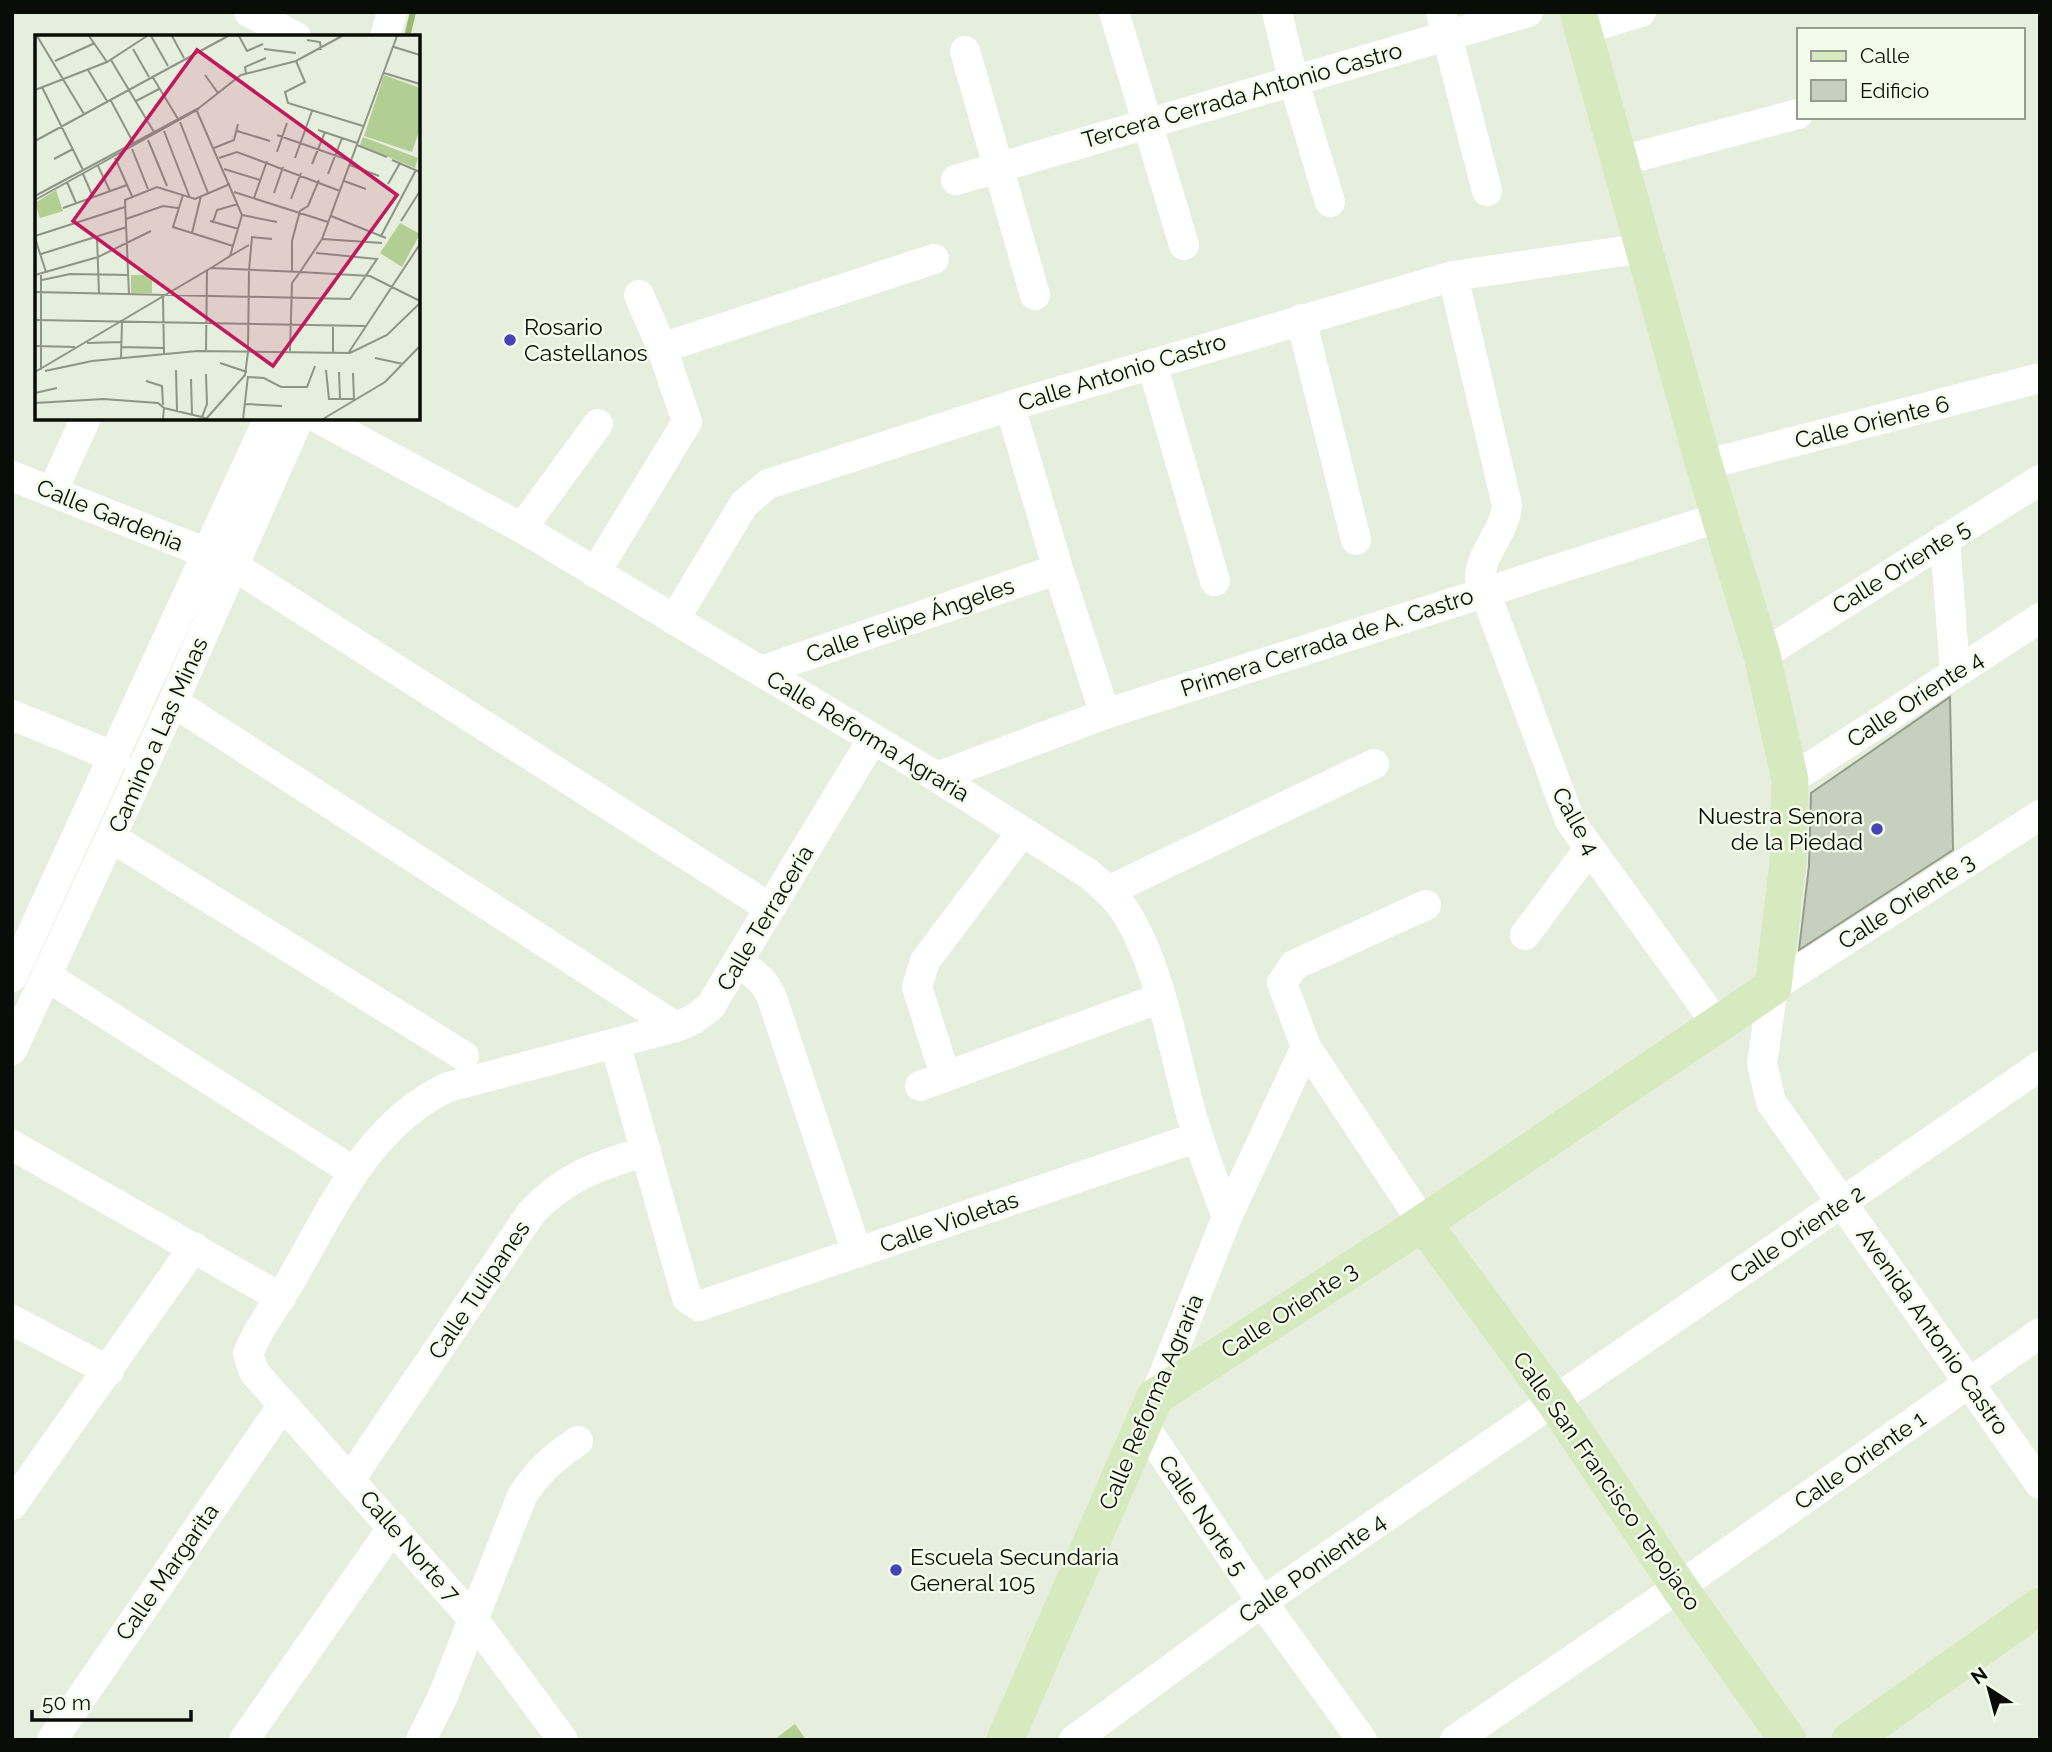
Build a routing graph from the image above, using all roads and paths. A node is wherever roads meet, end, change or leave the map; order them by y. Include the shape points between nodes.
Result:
1 (249, 12) edge
2 (392, 12) edge
3 (1114, 12) edge
4 (1277, 12) edge
5 (1528, 12) edge
6 (1641, 12) edge
7 (1581, 20) edge
8 (1444, 24) edge
9 (292, 35) edge
10 (386, 35) edge
11 (965, 51) dead end
12 (1293, 79) junction
13 (1797, 114) edge
14 (1146, 122) junction
15 (1621, 161) junction
16 (1000, 166) junction
17 (956, 180) dead end
18 (1487, 191) dead end
19 (1330, 202) dead end
20 (1184, 246) dead end
21 (1645, 248) junction
22 (934, 259) dead end
23 (1453, 276) junction
24 (639, 295) dead end
25 (1035, 295) dead end
26 (1301, 319) junction
27 (662, 348) junction
28 (1152, 364) junction
29 (2040, 379) edge
30 (1010, 406) junction
31 (85, 420) edge
32 (268, 420) edge
33 (298, 420) edge
34 (322, 420) edge
35 (597, 424) dead end
36 (1704, 465) junction
37 (12, 476) edge
38 (2040, 480) edge
39 (52, 492) junction
40 (1720, 517) junction
41 (522, 528) junction
42 (1945, 539) junction
43 (1356, 540) dead end
44 (221, 560) junction
45 (1058, 569) junction
46 (595, 573) junction
47 (1215, 581) dead end
48 (1485, 591) junction
49 (2040, 618) edge
50 (674, 621) junction
51 (1762, 654) junction
52 (761, 671) junction
53 (1955, 672) junction
54 (173, 702) junction
55 (1105, 714) junction
56 (12, 715) edge
57 (872, 740) junction
58 (115, 757) junction
59 (1374, 764) dead end
60 (937, 777) junction
61 (1790, 780) junction
62 (2040, 815) edge
63 (1022, 832) junction
64 (112, 838) junction
65 (1589, 849) junction
66 (1108, 891) junction
67 (1426, 905) dead end
68 (770, 908) junction
69 (22, 933) edge
70 (1525, 935) dead end
71 (740, 962) junction
72 (12, 976) edge
73 (48, 977) junction
74 (1773, 987) junction
75 (1160, 998) junction
76 (1717, 1024) junction
77 (676, 1027) junction
78 (615, 1043) junction
79 (1306, 1047) junction
80 (12, 1050) edge
81 (464, 1056) dead end
82 (2040, 1066) edge
83 (1198, 1137) junction
84 (12, 1145) edge
85 (646, 1151) junction
86 (354, 1172) junction
87 (1842, 1203) junction
88 (1227, 1217) junction
89 (1423, 1223) junction
90 (194, 1247) junction
91 (857, 1253) junction
92 (281, 1298) junction
93 (12, 1320) edge
94 (2040, 1333) edge
95 (247, 1361) joint
96 (109, 1371) junction
97 (1970, 1382) junction
98 (1554, 1401) junction
99 (283, 1405) junction
100 (1149, 1411) junction
101 (578, 1441) dead end
102 (351, 1478) junction
103 (2040, 1484) edge
104 (16, 1493) edge
105 (393, 1527) junction
106 (1679, 1587) junction
107 (1262, 1602) junction
108 (2040, 1605) edge
109 (473, 1619) junction
110 (51, 1740) edge
111 (244, 1740) edge
112 (421, 1740) edge
113 (563, 1740) edge
114 (1005, 1740) edge
115 (1074, 1740) edge
116 (1362, 1740) edge
117 (1455, 1740) edge
118 (1788, 1740) edge
119 (1850, 1740) edge

1 - 9 street
2 - 10 street
3 - 14 street
4 - 12 street
5 - 8 street, Tercera Cerrada Antonio Castro
6 - 7 street
7 - 15 main road
8 - 12 street, Tercera Cerrada Antonio Castro
8 - 18 street
11 - 16 street
12 - 14 street, Tercera Cerrada Antonio Castro
12 - 19 street
13 - 15 street
14 - 16 street, Tercera Cerrada Antonio Castro
14 - 20 street
15 - 21 main road
16 - 17 street, Tercera Cerrada Antonio Castro
16 - 25 street
21 - 23 street, Calle Antonio Castro
21 - 36 main road
22 - 27 street
23 - 26 street, Calle Antonio Castro
23 - 48 street via 1507,505 1480,567
24 - 27 street
26 - 28 street, Calle Antonio Castro
26 - 43 street
27 - 46 street via 687,422
28 - 30 street, Calle Antonio Castro
28 - 47 street
29 - 36 street, Calle Oriente 6
30 - 45 street
30 - 50 street, Calle Antonio Castro via 755,492
31 - 39 street
32 - 44 street, Camino a Las Minas
33 - 44 street, Camino a Las Minas
34 - 41 street, Calle Reforma Agraria
35 - 41 street
36 - 40 main road
37 - 39 street, Calle Gardenia
38 - 42 street, Calle Oriente 5
39 - 44 street, Calle Gardenia
40 - 48 street, Primera Cerrada de A. Castro
40 - 51 main road
41 - 46 street, Calle Reforma Agraria
42 - 51 street, Calle Oriente 5
42 - 53 street
44 - 54 street, Camino a Las Minas
44 - 58 street, Camino a Las Minas
44 - 68 street, Calle Gardenia
45 - 52 street, Calle Felipe Ángeles
45 - 55 street
46 - 50 street, Calle Reforma Agraria
48 - 55 street, Primera Cerrada de A. Castro
48 - 65 street, Calle 4 via 1549,771 1570,821
49 - 53 street, Calle Oriente 4
50 - 52 street, Calle Reforma Agraria
51 - 61 main road
52 - 57 street, Calle Reforma Agraria
53 - 61 street, Calle Oriente 4
54 - 64 street, Camino a Las Minas
54 - 77 street
55 - 60 street, Primera Cerrada de A. Castro
56 - 58 street
57 - 60 street, Calle Reforma Agraria
57 - 68 street, Calle Terracería
58 - 69 street, Camino a Las Minas
59 - 66 street
60 - 63 street, Calle Reforma Agraria
61 - 74 main road via 1788,863
62 - 74 street, Calle Oriente 3
63 - 66 street, Calle Reforma Agraria
63 - 75 street via 918,975 932,1080
64 - 73 street, Camino a Las Minas
64 - 81 street
65 - 70 street
65 - 76 street, Calle 4
66 - 75 street, Calle Reforma Agraria via 1140,941
67 - 79 street via 1288,971 1283,991
68 - 71 street, Calle Terracería
69 - 72 street, Camino a Las Minas
71 - 77 street, Calle Terracería via 710,1007
71 - 91 street via 771,995
73 - 80 street, Camino a Las Minas
73 - 86 street
74 - 76 main road, Calle Oriente 3
74 - 87 street, Avenida Antonio Castro via 1762,1065 1766,1090
75 - 83 street, Calle Reforma Agraria
76 - 89 main road, Calle Oriente 3
77 - 78 street, Calle Terracería
78 - 85 street
78 - 86 street, Calle Terracería via 447,1087 424,1098 383,1132
79 - 88 street, Calle Reforma Agraria
79 - 89 street
82 - 87 street, Calle Oriente 2
83 - 88 street, Calle Reforma Agraria
83 - 91 street, Calle Violetas
84 - 90 street
85 - 91 street, Calle Violetas via 687,1298 699,1306
85 - 102 street, Calle Tulipanes via 573,1176 531,1213
86 - 92 street, Calle Terracería
87 - 97 street, Avenida Antonio Castro
87 - 98 street, Calle Oriente 2
88 - 100 street, Calle Reforma Agraria
89 - 98 main road, Calle San Francisco Tepojaco
89 - 100 main road, Calle Oriente 3
90 - 92 street
90 - 96 street
92 - 95 street, Calle Terracería
93 - 96 street
94 - 97 street, Calle Oriente 1
95 - 99 street, Calle Norte 7
96 - 104 street
97 - 103 street, Avenida Antonio Castro
97 - 106 street, Calle Oriente 1
98 - 106 main road, Calle San Francisco Tepojaco
98 - 107 street, Calle Poniente 4
99 - 102 street, Calle Norte 7
99 - 110 street, Calle Margarita
100 - 107 street, Calle Norte 5
100 - 114 main road, Calle Reforma Agraria
101 - 109 street via 551,1459 522,1496
102 - 105 street, Calle Norte 7
105 - 109 street, Calle Norte 7
105 - 111 street
106 - 117 street, Calle Oriente 1
106 - 118 main road, Calle San Francisco Tepojaco
107 - 115 street, Calle Poniente 4
107 - 116 street, Calle Norte 5
108 - 119 main road
109 - 112 street
109 - 113 street, Calle Norte 7

